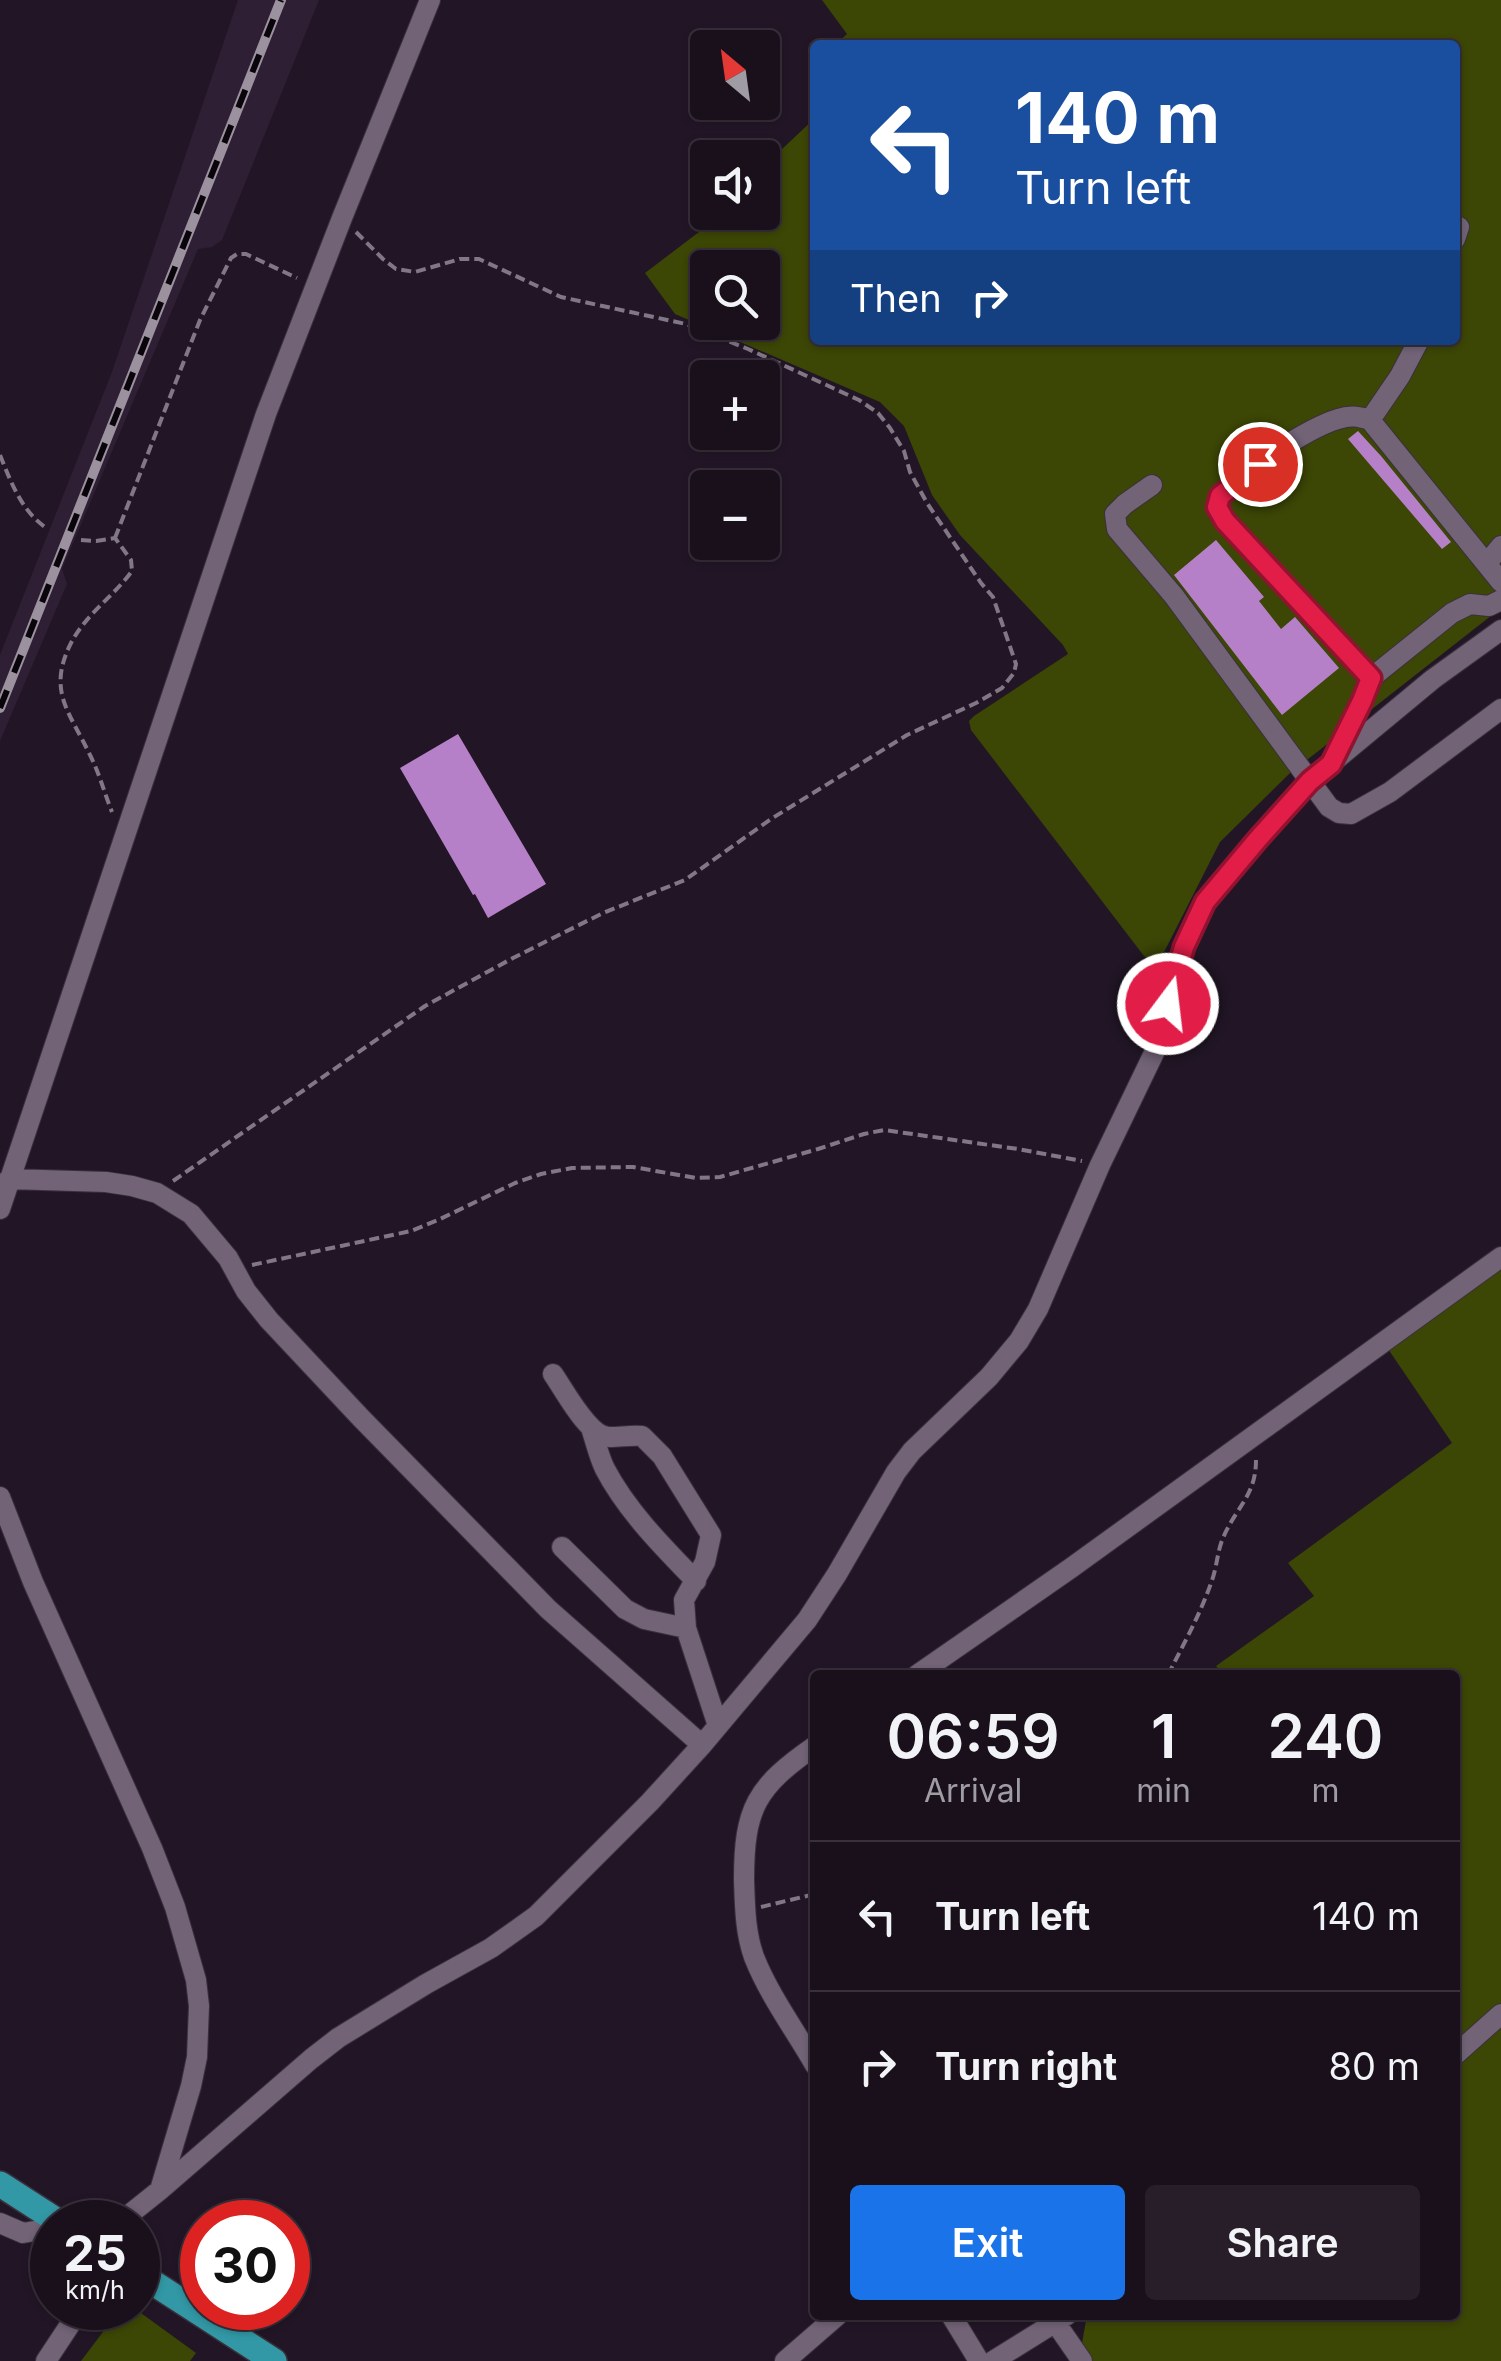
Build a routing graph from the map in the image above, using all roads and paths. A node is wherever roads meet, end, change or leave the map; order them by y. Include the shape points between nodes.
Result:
1 (430, 0) edge
2 (342, 218) junction
3 (315, 286) junction
4 (1416, 345) edge
5 (1370, 420) junction
6 (0, 455) edge
7 (1152, 485) dead end
8 (44, 526) dead end
9 (115, 538) junction
10 (80, 540) dead end
11 (1501, 546) edge
12 (1486, 563) junction
13 (1501, 582) edge
14 (1501, 600) edge
15 (1501, 630) edge
16 (1371, 678) junction
17 (1501, 709) edge
18 (1331, 764) junction
19 (1310, 781) junction
20 (125, 834) junction
21 (1100, 1165) junction
22 (9, 1179) junction
23 (157, 1193) junction
24 (0, 1209) edge
25 (1501, 1258) edge
26 (233, 1268) junction
27 (553, 1374) dead end
28 (592, 1430) junction
29 (1256, 1435) junction
30 (0, 1497) edge
31 (562, 1547) dead end
32 (696, 1581) junction
33 (686, 1628) junction
34 (924, 1670) edge
35 (1171, 1670) edge
36 (718, 1726) junction
37 (702, 1745) junction
38 (810, 1749) edge
39 (810, 1895) edge
40 (745, 1910) junction
41 (1501, 2014) edge
42 (1460, 2051) edge
43 (810, 2056) edge
44 (0, 2184) edge
45 (160, 2190) junction
46 (148, 2200) edge
47 (30, 2203) edge
48 (0, 2223) edge
49 (30, 2232) edge
50 (160, 2287) edge
51 (832, 2320) edge
52 (958, 2320) edge
53 (1059, 2320) edge
54 (1062, 2320) edge
55 (66, 2330) edge
56 (46, 2361) edge
57 (274, 2361) edge
58 (785, 2361) edge
59 (979, 2361) edge
60 (994, 2361) edge
61 (1082, 2361) edge

1 - 2 street
2 - 3 street
2 - 23 path via 396,269 414,272 480,259 561,297 686,324 878,412 927,503 994,596 1016,664 1002,688 907,735 685,880 603,913 425,1006
3 - 9 path via 246,254 231,258
3 - 20 street
4 - 5 street
5 - 12 street
5 - 16 street via 1337,419 1294,439 1220,496 1217,507
6 - 8 path via 32,518
7 - 19 street via 1115,514 1117,530
9 - 10 path
9 - 20 path via 132,571 72,643 60,695
11 - 12 street
12 - 13 street
14 - 16 street via 1452,613
15 - 18 street
16 - 18 street
17 - 19 street via 1352,814 1329,808
18 - 19 street
19 - 21 street via 1205,902 1184,947 1154,1054
20 - 22 street
21 - 26 path via 884,1130 720,1177 633,1166 541,1174 410,1231
21 - 36 street via 1019,1341 912,1451 807,1620
22 - 23 street via 106,1182
22 - 24 street
23 - 26 street via 190,1214
25 - 29 street
26 - 37 street via 310,1364 548,1609
27 - 28 street
28 - 32 street via 604,1467 624,1497
28 - 32 street via 607,1438 642,1436 662,1456 711,1535
29 - 34 street
29 - 35 path via 1256,1480 1221,1542 1213,1579
30 - 45 street via 152,1848 191,1956 199,2006 197,2057
31 - 33 street via 624,1609
32 - 33 street via 684,1600
33 - 36 street
36 - 37 street
37 - 45 street via 536,1916 338,2038
38 - 40 street via 783,1768 756,1802 744,1848
39 - 40 path
40 - 43 street via 756,1961
41 - 42 street
44 - 47 main road
45 - 46 street
48 - 49 street
50 - 57 main road
51 - 58 street
52 - 59 street
53 - 60 street
54 - 61 street
55 - 56 street

